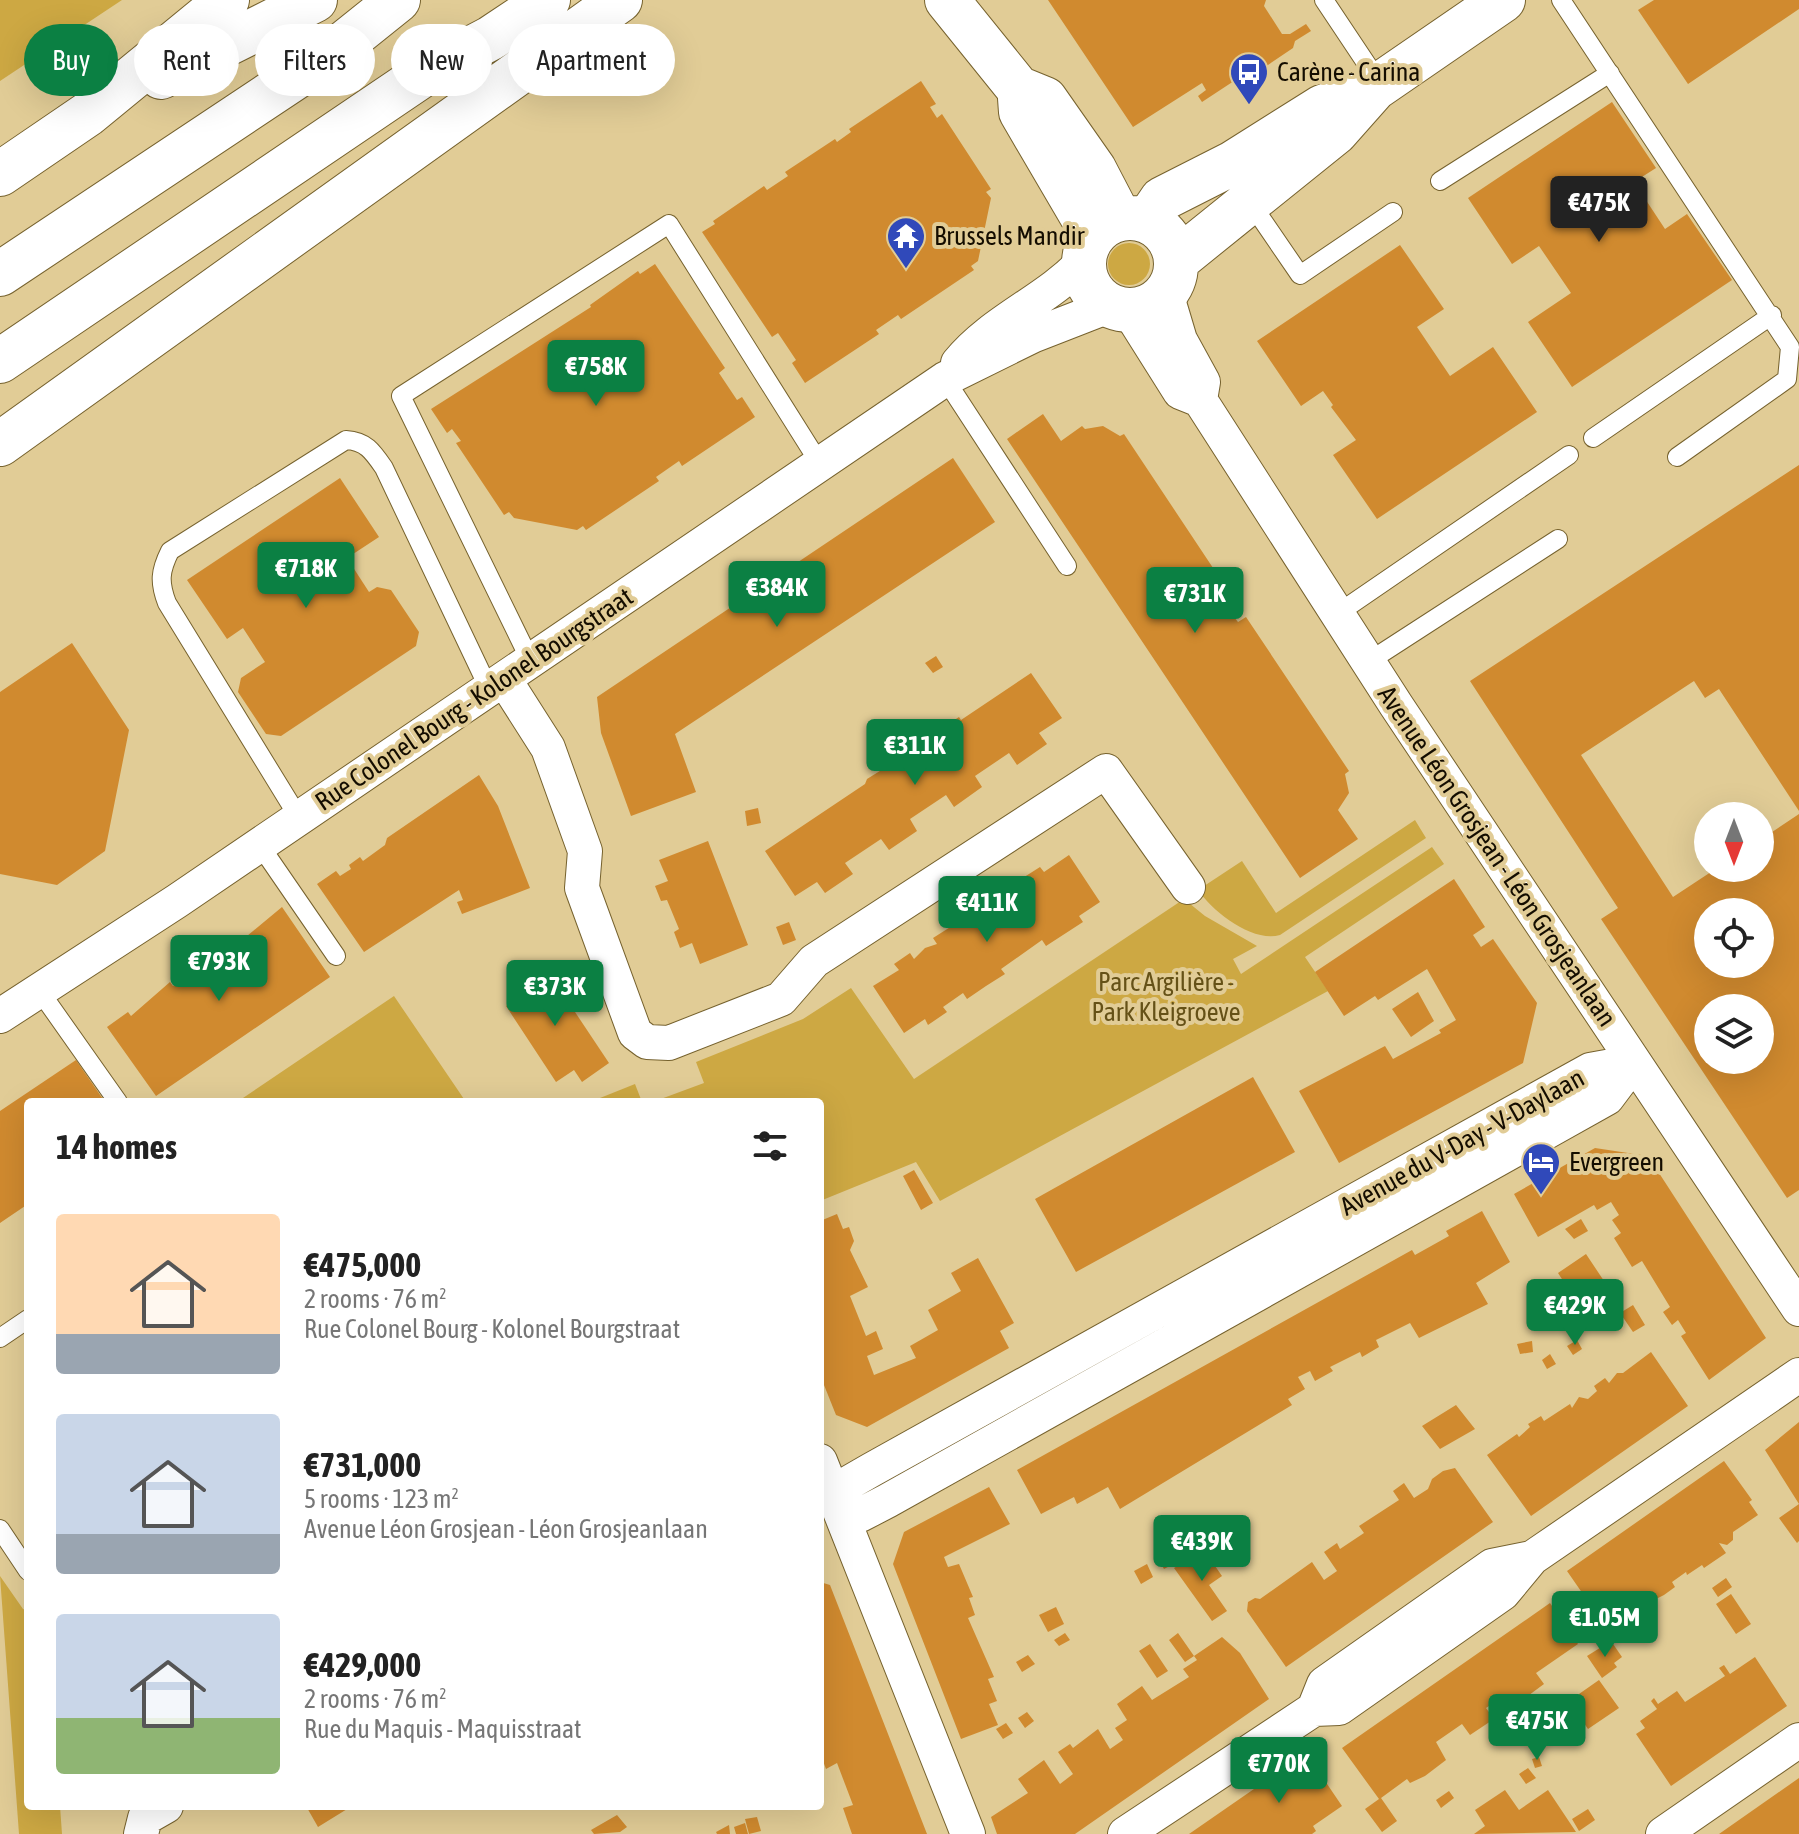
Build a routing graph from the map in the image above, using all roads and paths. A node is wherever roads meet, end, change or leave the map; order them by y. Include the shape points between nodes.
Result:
1 (227, 0) edge
2 (315, 0) edge
3 (398, 0) edge
4 (548, 0) edge
5 (620, 0) edge
6 (947, 0) edge
7 (1324, 0) edge
8 (1503, 0) edge
9 (1561, 0) edge
10 (1610, 73) junction
11 (1378, 86) junction
12 (88, 114) junction
13 (0, 174) edge
14 (1440, 181) dead end
15 (1249, 200) junction
16 (1393, 212) dead end
17 (1111, 234) junction
18 (0, 274) edge
19 (1145, 292) junction
20 (1772, 315) junction
21 (0, 361) edge
22 (945, 379) junction
23 (1593, 438) dead end
24 (0, 444) edge
25 (1569, 455) dead end
26 (1677, 457) dead end
27 (820, 464) junction
28 (1558, 539) dead end
29 (1067, 566) dead end
30 (1337, 614) junction
31 (1368, 662) junction
32 (508, 676) junction
33 (299, 818) junction
34 (259, 844) junction
35 (1188, 887) dead end
36 (336, 956) dead end
37 (39, 990) junction
38 (0, 1016) edge
39 (1634, 1062) junction
40 (115, 1098) edge
41 (1799, 1309) edge
42 (24, 1322) edge
43 (0, 1338) edge
44 (1799, 1375) edge
45 (824, 1471) edge
46 (839, 1508) junction
47 (0, 1529) edge
48 (24, 1565) edge
49 (1799, 1740) edge
50 (159, 1810) edge
51 (141, 1834) edge
52 (968, 1834) edge
53 (1125, 1834) edge
54 (1663, 1834) edge

1 - 12 main road
2 - 12 main road
3 - 18 main road via 332,53
4 - 21 main road via 430,70
5 - 24 main road
6 - 17 main road via 1018,88 1045,99 1094,169
7 - 11 lane
8 - 11 main road, Rue Colonel Bourg - Kolonel Bourgstraat
9 - 10 lane
10 - 14 lane
10 - 20 lane
11 - 15 main road, Rue Colonel Bourg - Kolonel Bourgstraat via 1336,132
11 - 17 main road, Rue Colonel Bourg - Kolonel Bourgstraat via 1322,107
12 - 13 main road
15 - 16 lane via 1300,275
15 - 19 main road, Rue Colonel Bourg - Kolonel Bourgstraat
17 - 19 main road via 1090,288
17 - 19 main road via 1167,237
17 - 22 street, Rue Colonel Bourg - Kolonel Bourgstraat via 1064,282 975,343
19 - 22 street, Rue Colonel Bourg - Kolonel Bourgstraat via 1032,336
19 - 30 street, Avenue Léon Grosjean - Léon Grosjeanlaan via 1180,392 1200,400
20 - 23 lane
20 - 26 lane via 1790,347 1787,379
22 - 27 street, Rue Colonel Bourg - Kolonel Bourgstraat
22 - 29 lane
25 - 30 lane
27 - 32 street, Rue Colonel Bourg - Kolonel Bourgstraat
27 - 32 lane via 669,224 401,396
28 - 31 lane
30 - 31 street, Avenue Léon Grosjean - Léon Grosjeanlaan
31 - 39 street, Avenue Léon Grosjean - Léon Grosjeanlaan
32 - 33 street, Rue Colonel Bourg - Kolonel Bourgstraat
32 - 33 lane via 384,468 359,441 346,440 170,551 160,585 167,603
32 - 35 street via 548,748 585,851 582,888 635,1033 647,1042 669,1043 781,999 814,961 1106,771
33 - 34 street, Rue Colonel Bourg - Kolonel Bourgstraat
34 - 36 lane
34 - 37 street, Rue Colonel Bourg - Kolonel Bourgstraat
37 - 38 street, Rue Colonel Bourg - Kolonel Bourgstraat
37 - 40 lane
39 - 41 street, Avenue Léon Grosjean - Léon Grosjeanlaan
39 - 46 street, Avenue du V-Day - V-Daylaan via 1590,1070 871,1470 845,1485
42 - 43 lane
44 - 53 street via 1532,1558 1503,1593 1339,1708 1314,1709
45 - 46 street
46 - 52 street
47 - 48 lane
49 - 54 street
50 - 51 street via 145,1818

